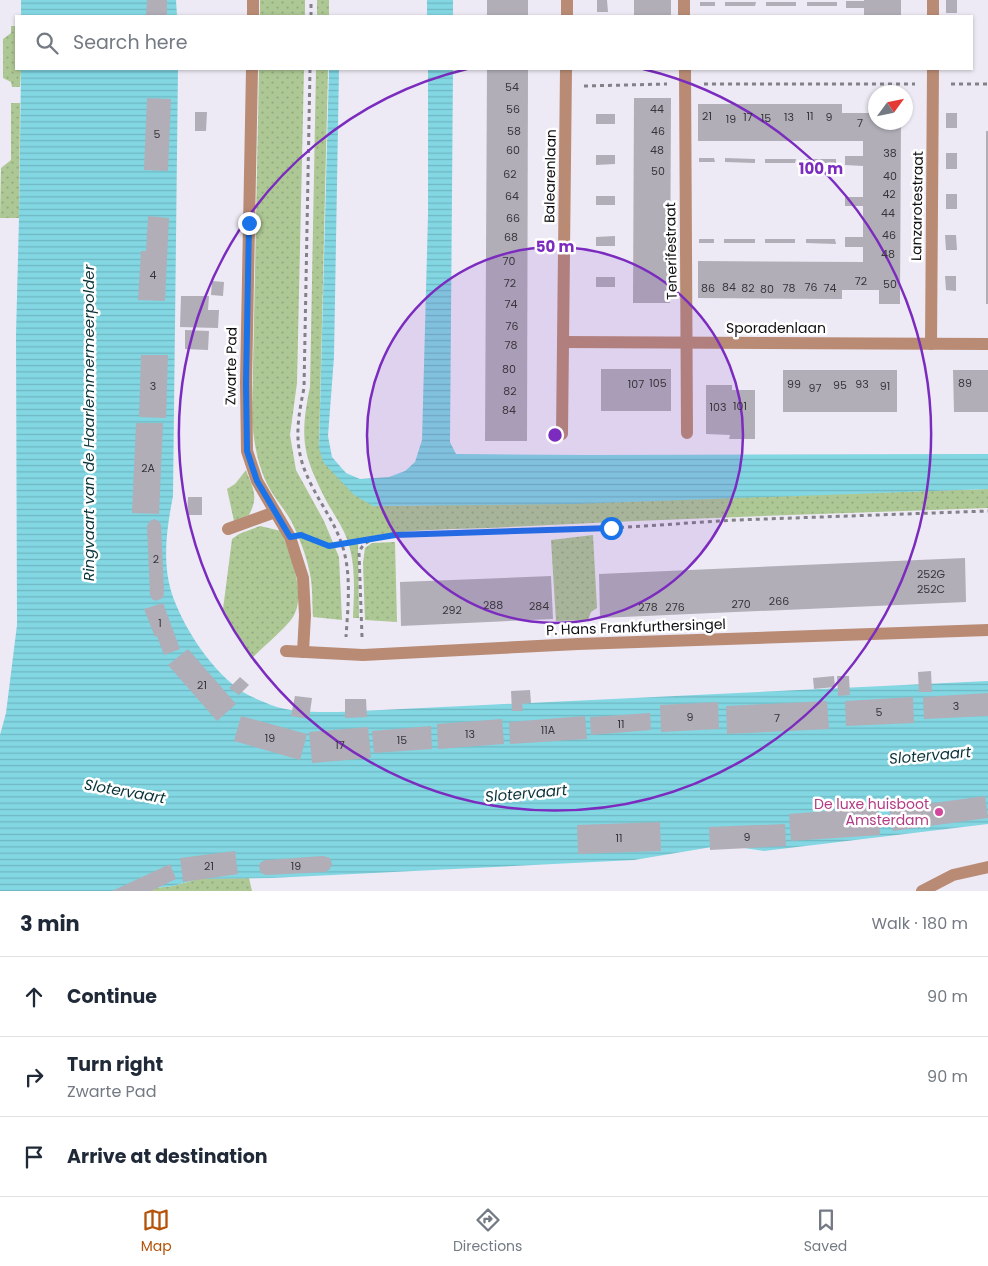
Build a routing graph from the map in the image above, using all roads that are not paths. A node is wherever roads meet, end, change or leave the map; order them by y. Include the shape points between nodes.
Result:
1 (253, 0) edge
2 (567, 0) edge
3 (684, 0) edge
4 (933, 0) edge
5 (253, 15) edge
6 (567, 15) edge
7 (684, 15) edge
8 (933, 15) edge
9 (252, 70) edge
10 (566, 70) edge
11 (685, 70) edge
12 (933, 70) edge
13 (564, 342) junction
14 (687, 343) junction
15 (931, 344) junction
16 (988, 344) edge
17 (687, 433) dead end
18 (562, 434) dead end
19 (274, 512) junction
20 (228, 529) dead end
21 (988, 630) edge
22 (286, 651) dead end
23 (304, 652) junction
24 (988, 867) edge
25 (922, 891) edge

1 - 5 street
2 - 6 street
3 - 7 street
4 - 8 street
9 - 19 street, Zwarte Pad via 246,432 247,451 257,481
10 - 13 street, Balearenlaan
11 - 14 street, Tenerifestraat
12 - 15 street, Lanzarotestraat
13 - 14 street, Sporadenlaan
13 - 18 street, Balearenlaan
14 - 15 street, Sporadenlaan
14 - 17 street, Tenerifestraat
15 - 16 street, Sporadenlaan
19 - 20 street
19 - 23 street, Zwarte Pad via 290,537 303,578
21 - 23 street, P. Hans Frankfurthersingel via 363,655
22 - 23 street, P. Hans Frankfurthersingel
24 - 25 street via 953,875

